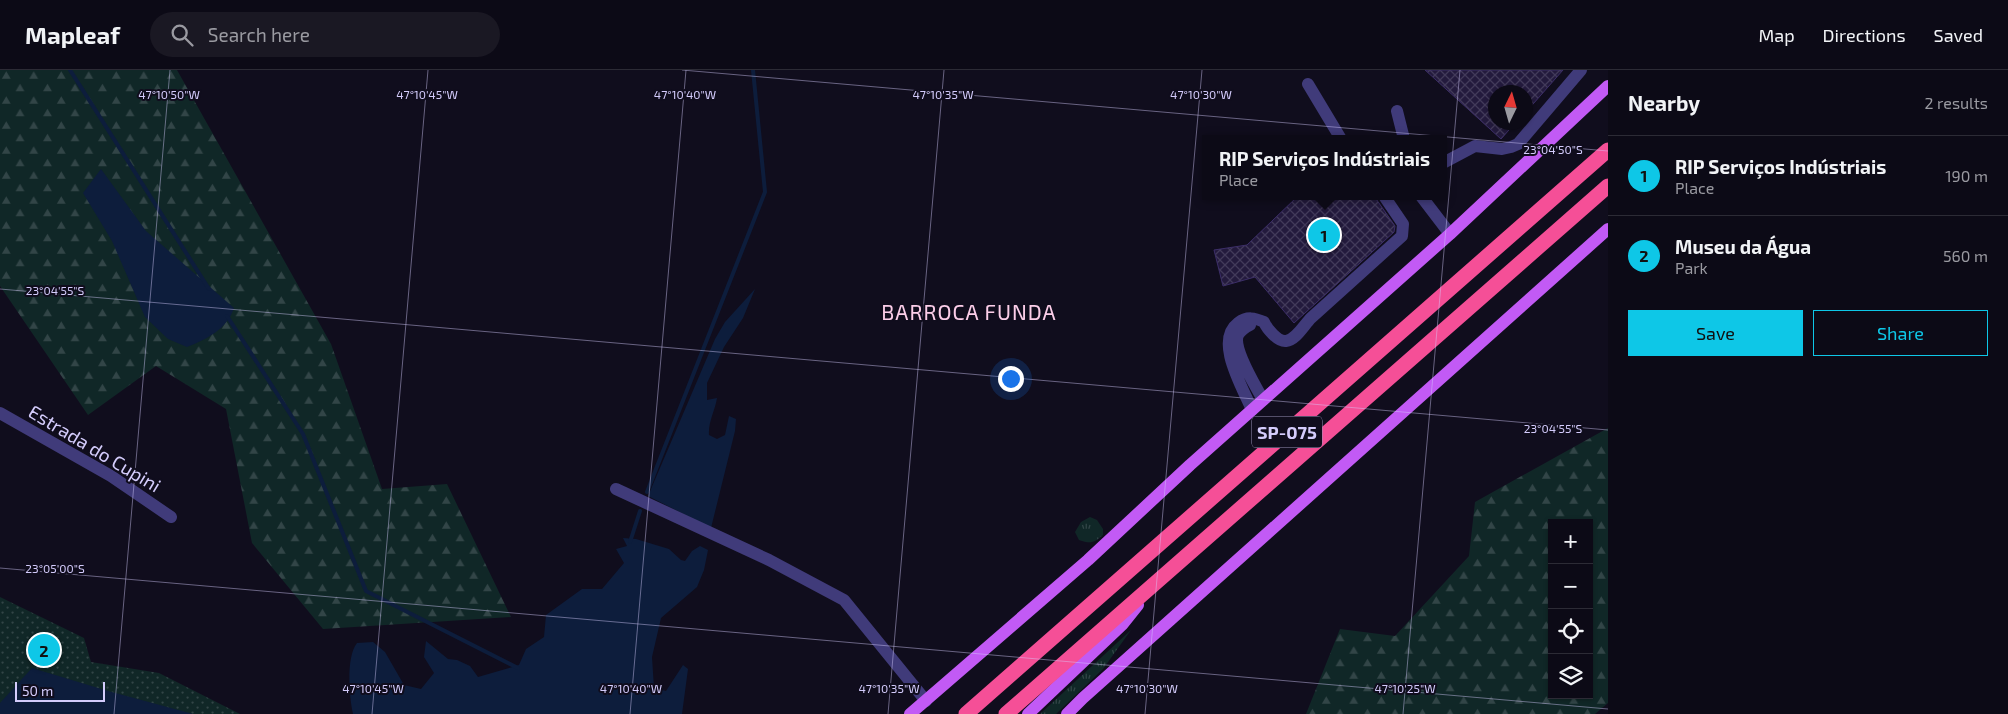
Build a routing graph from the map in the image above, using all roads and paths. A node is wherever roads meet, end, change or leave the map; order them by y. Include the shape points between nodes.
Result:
1 (1581, 70) edge
2 (1308, 84) dead end
3 (1608, 86) edge
4 (1397, 111) dead end
5 (1339, 135) edge
6 (1403, 135) edge
7 (1608, 138) edge
8 (1608, 150) edge
9 (1447, 161) edge
10 (1608, 186) edge
11 (1387, 200) edge
12 (1424, 200) edge
13 (1522, 227) junction
14 (1608, 230) edge
15 (1450, 234) junction
16 (1266, 327) junction
17 (1264, 400) junction
18 (1252, 410) junction
19 (0, 413) edge
20 (616, 489) dead end
21 (170, 517) dead end
22 (1149, 590) junction
23 (926, 701) junction
24 (910, 714) edge
25 (966, 714) edge
26 (1006, 714) edge
27 (1028, 714) edge
28 (1067, 714) edge

1 - 9 street via 1518,144 1502,149 1476,146
2 - 5 street
3 - 15 main road
4 - 6 street
7 - 13 highway via 1534,210
8 - 13 highway, SP-075
10 - 22 highway, SP-075
11 - 16 street via 1403,224 1402,236 1292,339 1280,340
12 - 15 street
13 - 25 highway, SP-075
14 - 28 main road
15 - 17 main road
16 - 17 street via 1256,322 1249,325 1242,330 1237,342
16 - 18 street via 1257,319 1242,320 1230,332 1227,341
17 - 18 main road
18 - 23 main road via 1088,560
19 - 21 street, Estrada do Cupini via 111,476
20 - 23 street via 769,560 844,600
22 - 26 highway, SP-075
22 - 27 main road via 1122,625
23 - 24 main road

